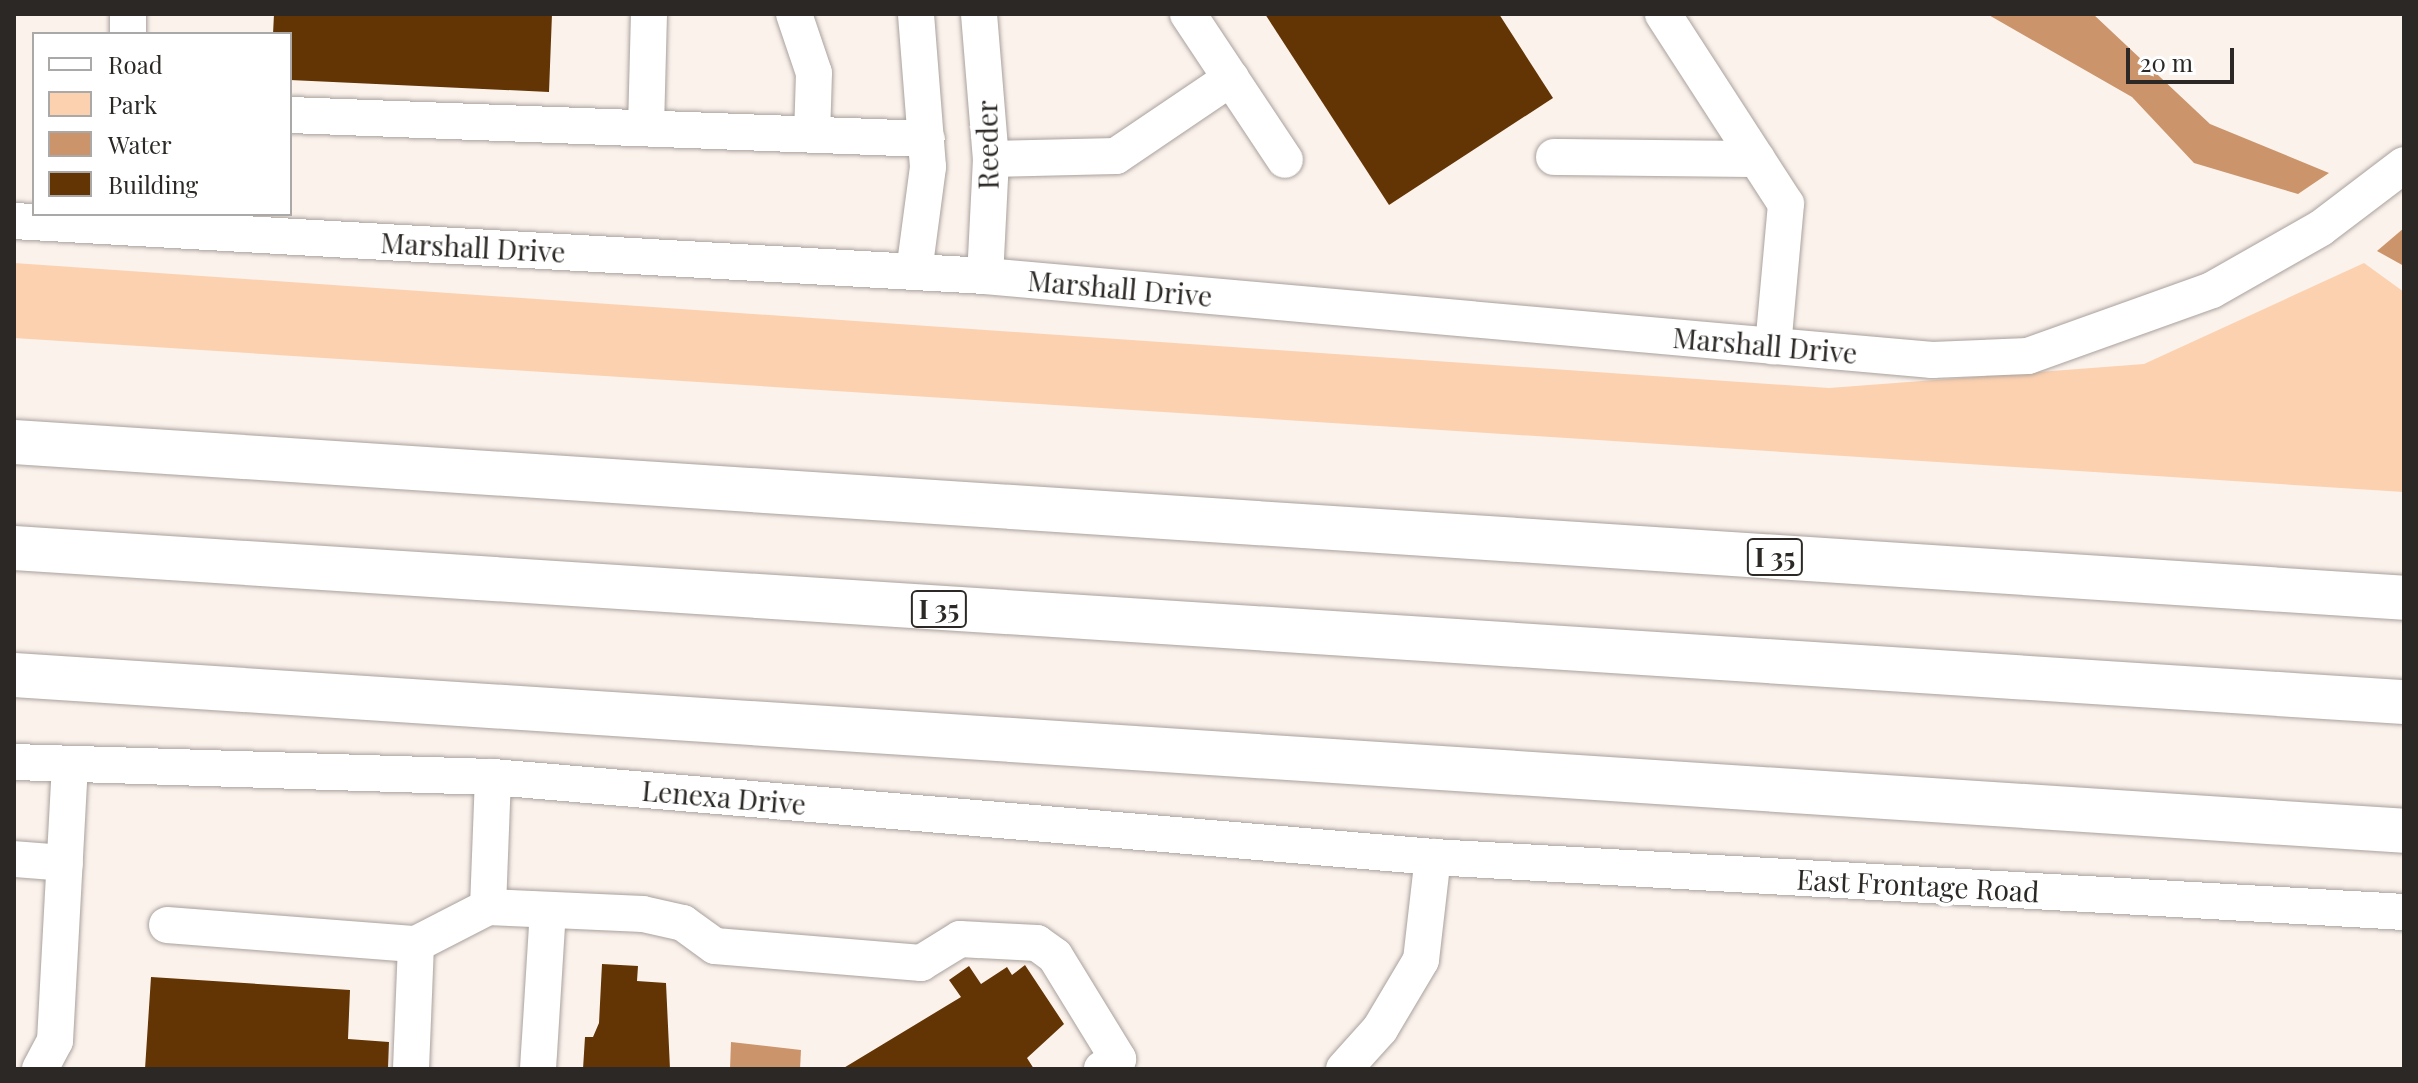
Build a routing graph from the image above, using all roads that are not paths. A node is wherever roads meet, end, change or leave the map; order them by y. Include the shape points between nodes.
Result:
1 (649, 14) edge
2 (794, 14) edge
3 (916, 14) edge
4 (979, 14) edge
5 (1188, 14) edge
6 (1663, 14) edge
7 (1231, 78) junction
8 (292, 115) edge
9 (646, 128) junction
10 (812, 135) junction
11 (927, 139) junction
12 (1554, 157) dead end
13 (991, 159) junction
14 (1757, 159) junction
15 (1285, 160) dead end
16 (2404, 165) edge
17 (14, 221) edge
18 (914, 272) junction
19 (985, 276) junction
20 (1773, 346) junction
21 (14, 442) edge
22 (14, 548) edge
23 (2404, 598) edge
24 (14, 675) edge
25 (2404, 702) edge
26 (14, 762) edge
27 (70, 765) junction
28 (493, 777) junction
29 (2404, 831) edge
30 (1433, 857) junction
31 (14, 859) edge
32 (65, 863) junction
33 (488, 907) junction
34 (548, 910) junction
35 (2404, 912) edge
36 (167, 925) dead end
37 (416, 944) junction
38 (40, 1069) edge
39 (411, 1069) edge
40 (538, 1069) edge
41 (1102, 1069) edge
42 (1344, 1069) edge

1 - 9 street
2 - 10 street via 814,73
3 - 11 street
4 - 13 street, Reeder
5 - 7 street
6 - 14 street
7 - 13 street via 1116,156
7 - 15 street
8 - 9 street
9 - 10 street
10 - 11 street
11 - 18 street
12 - 14 street
13 - 19 street, Reeder
14 - 20 street via 1786,204
16 - 20 street, Marshall Drive via 2321,228 2212,290 2028,356 1932,360
17 - 18 street, Marshall Drive
18 - 19 street, Marshall Drive
19 - 20 street, Marshall Drive
21 - 23 highway, I 35
22 - 25 highway, I 35
24 - 29 highway
26 - 27 street, Lenexa Drive
27 - 28 street, Lenexa Drive
27 - 32 street
28 - 30 street, Lenexa Drive
28 - 33 street
30 - 35 street, East Frontage Road
30 - 42 street via 1421,960 1380,1029
31 - 32 street
32 - 38 street via 55,1041
33 - 34 street
33 - 37 street
34 - 40 street
34 - 41 street via 643,914 683,923 715,946 921,963 960,939 1037,943 1055,956 1118,1059
36 - 37 street
37 - 39 street

